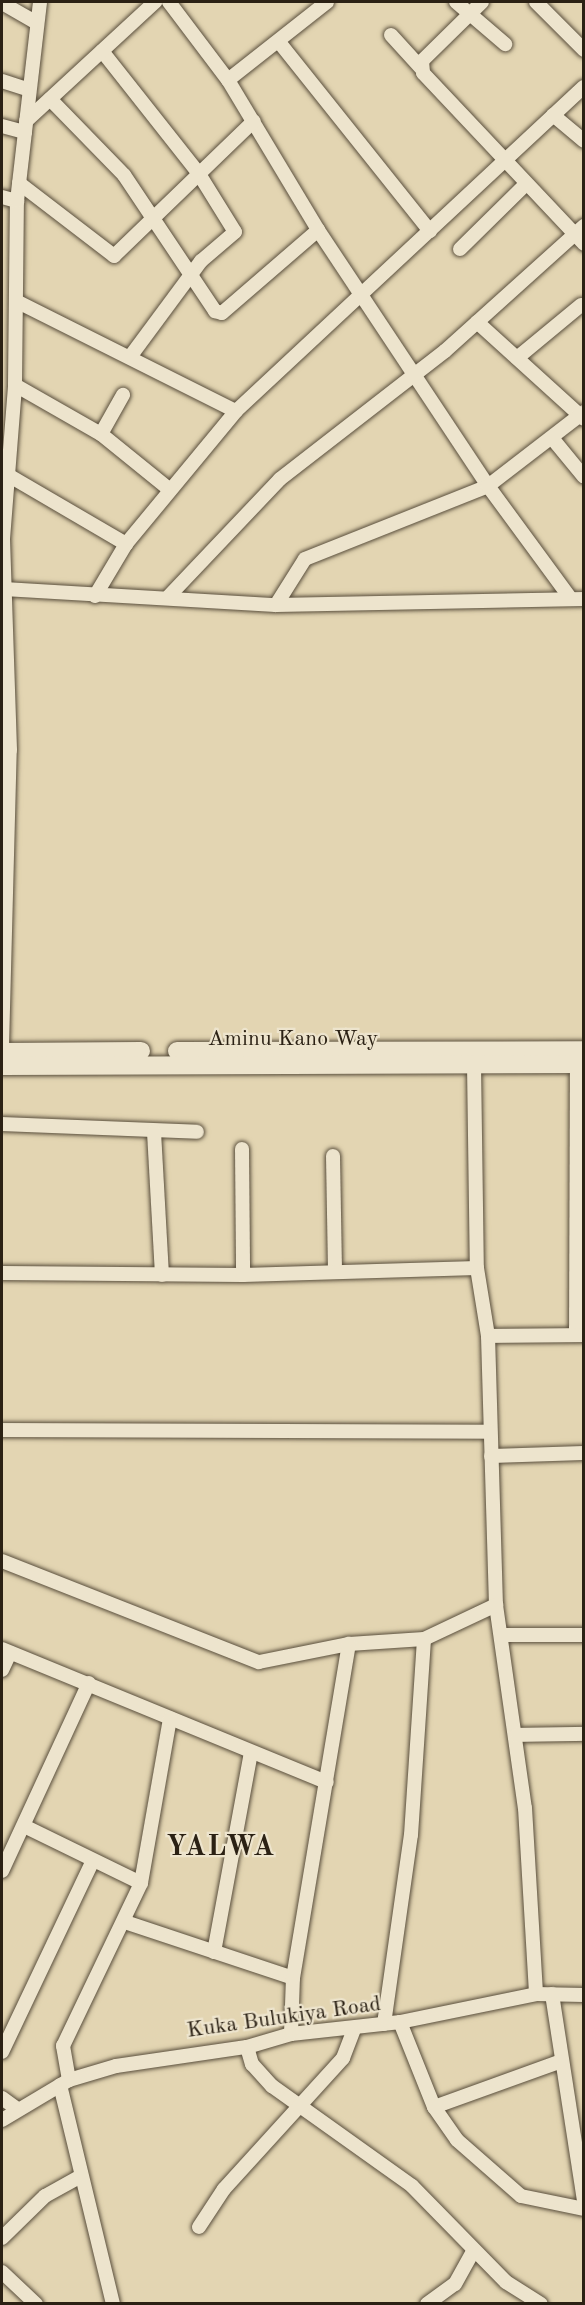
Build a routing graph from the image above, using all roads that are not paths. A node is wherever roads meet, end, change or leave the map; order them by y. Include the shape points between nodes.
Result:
1 (40, 2) edge
2 (155, 2) edge
3 (169, 2) edge
4 (327, 2) edge
5 (456, 2) edge
6 (482, 2) edge
7 (536, 2) edge
8 (2, 3) edge
9 (469, 14) junction
10 (37, 23) junction
11 (391, 35) dead end
12 (279, 42) junction
13 (505, 44) dead end
14 (584, 50) edge
15 (102, 51) junction
16 (421, 68) junction
17 (228, 80) junction
18 (2, 81) edge
19 (584, 87) edge
20 (29, 90) junction
21 (50, 99) junction
22 (554, 115) junction
23 (254, 121) junction
24 (2, 126) edge
25 (26, 127) junction
26 (584, 141) edge
27 (504, 161) junction
28 (199, 174) junction
29 (19, 183) junction
30 (526, 184) junction
31 (2, 197) edge
32 (17, 201) junction
33 (151, 219) junction
34 (318, 230) junction
35 (430, 231) junction
36 (580, 235) edge
37 (460, 249) dead end
38 (192, 279) junction
39 (2, 281) edge
40 (16, 286) junction
41 (363, 294) junction
42 (16, 301) junction
43 (581, 305) dead end
44 (477, 322) junction
45 (130, 357) junction
46 (517, 358) junction
47 (415, 374) junction
48 (15, 385) junction
49 (123, 395) dead end
50 (236, 411) junction
51 (582, 416) edge
52 (101, 434) junction
53 (552, 438) junction
54 (5, 456) edge
55 (8, 475) junction
56 (584, 477) edge
57 (488, 486) junction
58 (169, 489) junction
59 (2, 539) edge
60 (126, 544) junction
61 (4, 589) junction
62 (96, 596) junction
63 (169, 596) junction
64 (577, 599) edge
65 (276, 605) junction
66 (4, 658) edge
67 (6, 748) edge
68 (5, 802) edge
69 (2, 1046) edge
70 (2, 1052) edge
71 (581, 1059) edge
72 (474, 1064) junction
73 (2, 1066) edge
74 (2, 1124) edge
75 (154, 1132) junction
76 (197, 1132) dead end
77 (242, 1149) dead end
78 (333, 1156) dead end
79 (477, 1268) junction
80 (335, 1272) junction
81 (2, 1274) edge
82 (162, 1275) junction
83 (243, 1275) junction
84 (580, 1335) edge
85 (488, 1336) junction
86 (2, 1430) edge
87 (489, 1432) junction
88 (584, 1453) edge
89 (491, 1456) junction
90 (2, 1561) edge
91 (496, 1605) junction
92 (501, 1635) junction
93 (584, 1635) edge
94 (424, 1639) junction
95 (348, 1644) junction
96 (6, 1651) edge
97 (2, 1670) edge
98 (89, 1683) junction
99 (170, 1719) junction
100 (584, 1734) edge
101 (517, 1735) junction
102 (250, 1753) junction
103 (327, 1782) junction
104 (24, 1826) junction
105 (93, 1860) junction
106 (2, 1871) edge
107 (141, 1883) junction
108 (125, 1922) junction
109 (214, 1952) junction
110 (293, 1978) junction
111 (536, 1994) junction
112 (552, 1994) junction
113 (584, 1995) edge
114 (400, 2022) junction
115 (384, 2024) junction
116 (354, 2029) junction
117 (291, 2034) junction
118 (246, 2047) junction
119 (2, 2052) edge
120 (559, 2062) junction
121 (65, 2083) junction
122 (2, 2098) edge
123 (434, 2107) junction
124 (16, 2108) junction
125 (299, 2109) junction
126 (2, 2120) edge
127 (81, 2176) junction
128 (584, 2200) edge
129 (584, 2209) edge
130 (200, 2227) dead end
131 (2, 2238) edge
132 (472, 2252) junction
133 (2, 2272) edge
134 (36, 2304) edge
135 (113, 2304) edge
136 (427, 2304) edge
137 (541, 2304) edge

1 - 10 street
2 - 15 street
3 - 17 street
4 - 12 street
5 - 9 street
6 - 9 street
7 - 14 street
8 - 10 street
9 - 13 street
9 - 16 street
10 - 20 street
11 - 16 street
12 - 17 street
12 - 35 street
15 - 21 street
15 - 28 street
16 - 27 street
17 - 23 street
18 - 20 street
19 - 22 street
20 - 25 street
21 - 25 street
21 - 33 street via 106,153
22 - 26 street
22 - 27 street
23 - 28 street
23 - 34 street
24 - 25 street
25 - 29 street
27 - 30 street
27 - 35 street
28 - 33 street
28 - 38 street via 235,232 201,261
29 - 32 street
29 - 33 street via 111,255
30 - 36 street
30 - 37 street
31 - 32 street
32 - 40 street
33 - 38 street
34 - 38 street via 222,313 215,312
34 - 41 street
35 - 41 street
36 - 44 street
38 - 45 street
39 - 40 street
40 - 42 street
41 - 47 street
41 - 50 street
42 - 45 street
42 - 48 street
43 - 46 street
44 - 46 street
44 - 47 street
45 - 50 street
46 - 51 street
47 - 57 street
47 - 63 street via 280,479
48 - 52 street
48 - 54 street
49 - 52 street
50 - 58 street
51 - 53 street
52 - 58 street
53 - 56 street
53 - 57 street
54 - 55 street
55 - 59 street
55 - 60 street
57 - 64 street
57 - 65 street via 305,559
58 - 60 street
59 - 61 street
60 - 62 street
61 - 62 street
61 - 66 street
62 - 63 street
63 - 65 street
64 - 65 street
66 - 67 street
67 - 68 street
68 - 69 street
70 - 71 main road, Aminu Kano Way
71 - 72 main road, Aminu Kano Way
71 - 84 street
72 - 73 main road, Aminu Kano Way
72 - 79 street
74 - 75 street
75 - 76 street
75 - 82 street
77 - 83 street
78 - 80 street
79 - 80 street
79 - 85 street
80 - 83 street
81 - 82 street
82 - 83 street
84 - 85 street
85 - 87 street
86 - 87 street
87 - 89 street
88 - 89 street
89 - 91 street
90 - 95 street via 248,1661
91 - 92 street
91 - 94 street
92 - 93 street
92 - 101 street
94 - 95 street
94 - 115 street via 411,1835
95 - 103 street
96 - 97 street
96 - 98 street
98 - 99 street
98 - 104 street
99 - 102 street
99 - 107 street
100 - 101 street
101 - 111 street
102 - 103 street
102 - 109 street
103 - 110 street
104 - 105 street
104 - 106 street
105 - 107 street
105 - 119 street
107 - 108 street
108 - 109 street
108 - 121 street via 63,2046
109 - 110 street
110 - 117 street
111 - 112 street, Kuka Bulukiya Road
111 - 114 street, Kuka Bulukiya Road
112 - 113 street, Kuka Bulukiya Road
112 - 120 street
114 - 115 street, Kuka Bulukiya Road
114 - 123 street
115 - 116 street, Kuka Bulukiya Road
116 - 117 street, Kuka Bulukiya Road
116 - 125 street via 343,2058
117 - 118 street, Kuka Bulukiya Road
118 - 121 street, Kuka Bulukiya Road via 193,2052
118 - 125 street via 258,2072
120 - 123 street
120 - 128 street
121 - 124 street, Kuka Bulukiya Road
121 - 127 street
122 - 124 street
123 - 129 street via 457,2140 505,2186 541,2204
124 - 126 street, Kuka Bulukiya Road
125 - 130 street via 224,2189
125 - 132 street via 412,2186
127 - 131 street via 45,2196
127 - 135 street
132 - 136 street via 455,2284
132 - 137 street via 521,2295
133 - 134 street

